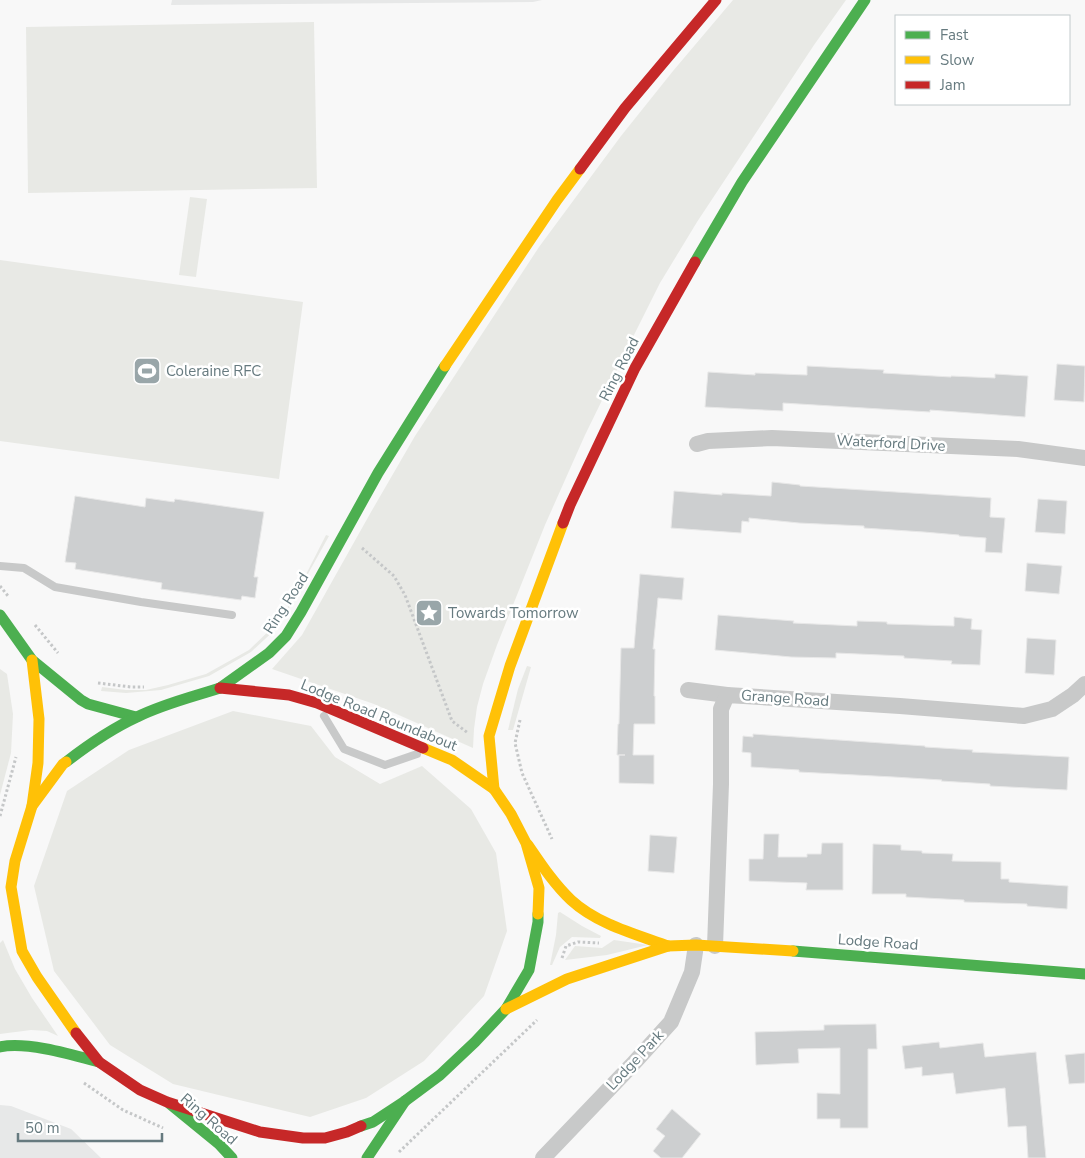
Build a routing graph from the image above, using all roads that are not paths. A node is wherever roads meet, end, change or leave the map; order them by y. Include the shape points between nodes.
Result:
1 (716, 0) edge
2 (865, 0) edge
3 (697, 444) dead end
4 (1085, 458) edge
5 (0, 566) edge
6 (232, 615) dead end
7 (0, 616) edge
8 (32, 660) junction
9 (1085, 684) edge
10 (220, 688) junction
11 (688, 690) dead end
12 (727, 695) junction
13 (1079, 697) edge
14 (317, 703) junction
15 (136, 717) junction
16 (428, 750) junction
17 (494, 789) junction
18 (32, 806) junction
19 (526, 843) junction
20 (11, 887) junction
21 (4, 901) dead end
22 (696, 945) junction
23 (668, 946) junction
24 (715, 946) junction
25 (1085, 974) edge
26 (506, 1009) junction
27 (0, 1047) edge
28 (100, 1062) junction
29 (405, 1101) junction
30 (167, 1102) junction
31 (232, 1158) edge
32 (367, 1158) edge
33 (543, 1158) edge

1 - 10 main road, Ring Road via 625,108 557,200 378,473 286,636 269,653
2 - 17 main road, Ring Road via 742,182 634,368 570,505 510,666 488,736
3 - 4 street, Waterford Drive via 772,438 1018,449
5 - 6 lane via 24,568 55,587
7 - 8 main road
8 - 15 main road via 88,704
8 - 18 main road via 39,719 38,763
9 - 13 street, Grange Road
10 - 14 main road, Lodge Road Roundabout via 289,695
10 - 15 main road, Lodge Road Roundabout
11 - 12 street
12 - 13 street, Grange Road via 1024,716 1052,709
12 - 24 street, Grange Road via 721,709
14 - 16 main road, Lodge Road Roundabout
14 - 16 lane via 344,749 384,765
15 - 18 main road, Lodge Road Roundabout via 95,740 63,764
16 - 17 main road, Lodge Road Roundabout via 452,760
17 - 19 main road, Lodge Road Roundabout
18 - 20 main road, Lodge Road Roundabout via 15,861
19 - 23 main road, Lodge Road via 576,904 600,919
19 - 26 main road, Lodge Road Roundabout via 539,888 538,922 529,970
20 - 21 main road
20 - 28 main road, Lodge Road Roundabout via 22,951 68,1022
22 - 23 main road, Lodge Road
22 - 24 main road, Lodge Road
22 - 33 street, Lodge Park via 692,972 672,1022
23 - 26 main road, Lodge Road via 567,979
24 - 25 main road, Lodge Road
26 - 29 main road, Lodge Road Roundabout via 440,1075
27 - 28 main road via 39,1048
28 - 30 main road, Lodge Road Roundabout via 140,1090
29 - 30 main road, Lodge Road Roundabout via 373,1122 325,1138 260,1132
29 - 32 main road
30 - 31 main road, Ring Road

